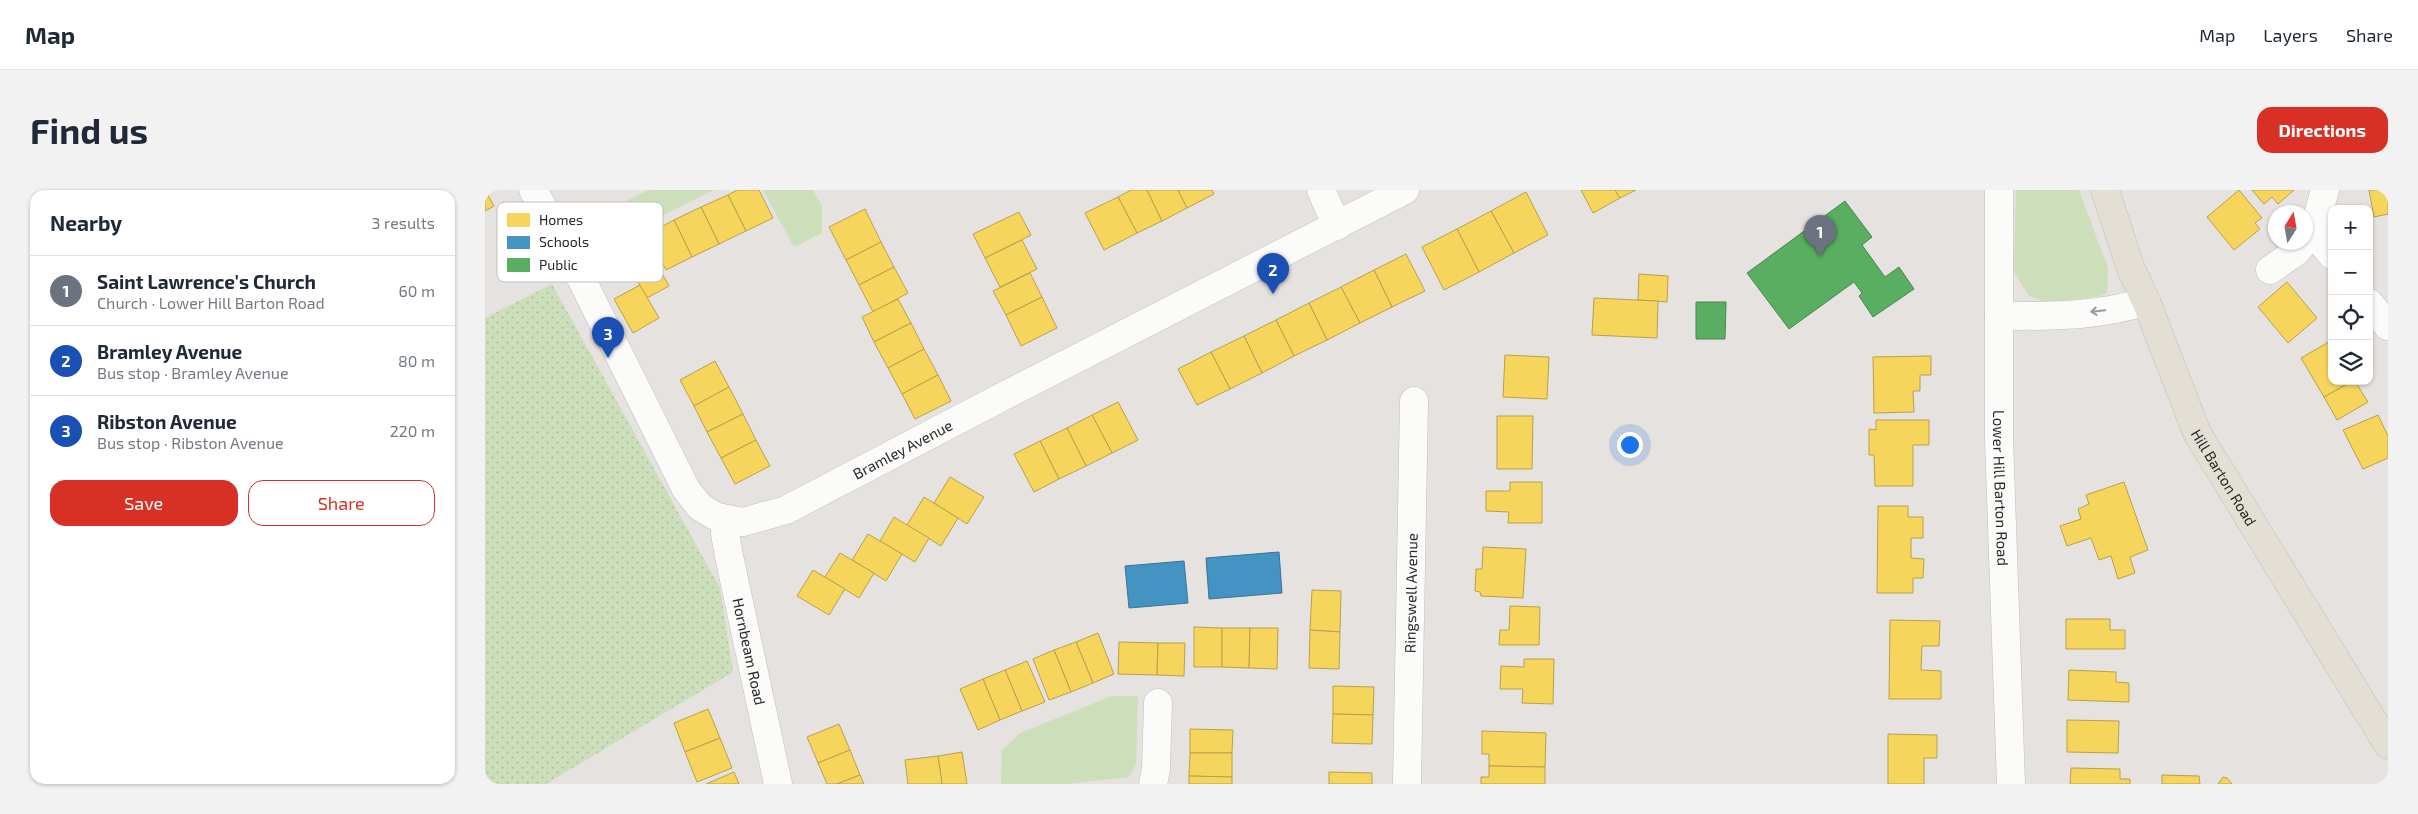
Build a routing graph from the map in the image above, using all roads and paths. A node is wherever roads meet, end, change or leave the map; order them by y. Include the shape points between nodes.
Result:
1 (533, 190) edge
2 (1321, 190) edge
3 (1405, 190) edge
4 (1999, 190) edge
5 (2105, 190) edge
6 (2325, 190) edge
7 (540, 202) edge
8 (2313, 225) edge
9 (1337, 226) junction
10 (2313, 243) edge
11 (2298, 250) edge
12 (2328, 253) edge
13 (2270, 270) dead end
14 (583, 282) edge
15 (2146, 301) junction
16 (2373, 307) edge
17 (1999, 316) junction
18 (2388, 326) edge
19 (1414, 401) dead end
20 (735, 521) junction
21 (1158, 703) dead end
22 (2388, 744) edge
23 (778, 784) edge
24 (1153, 784) edge
25 (1407, 784) edge
26 (2011, 784) edge

1 - 7 street
2 - 9 street
3 - 9 street, Bramley Avenue
4 - 17 street, Lower Hill Barton Road
5 - 15 main road, Hill Barton Road via 2131,269
6 - 8 street
9 - 20 street, Bramley Avenue via 786,510
10 - 12 street
11 - 13 street
14 - 20 street via 686,489 700,507 717,517
15 -> 17 street via 2123,309
15 - 22 main road, Hill Barton Road via 2197,433
16 - 18 street
17 - 26 street, Lower Hill Barton Road via 1999,438
19 - 25 street, Ringswell Avenue
20 - 23 street, Hornbeam Road via 725,533
21 - 24 street

